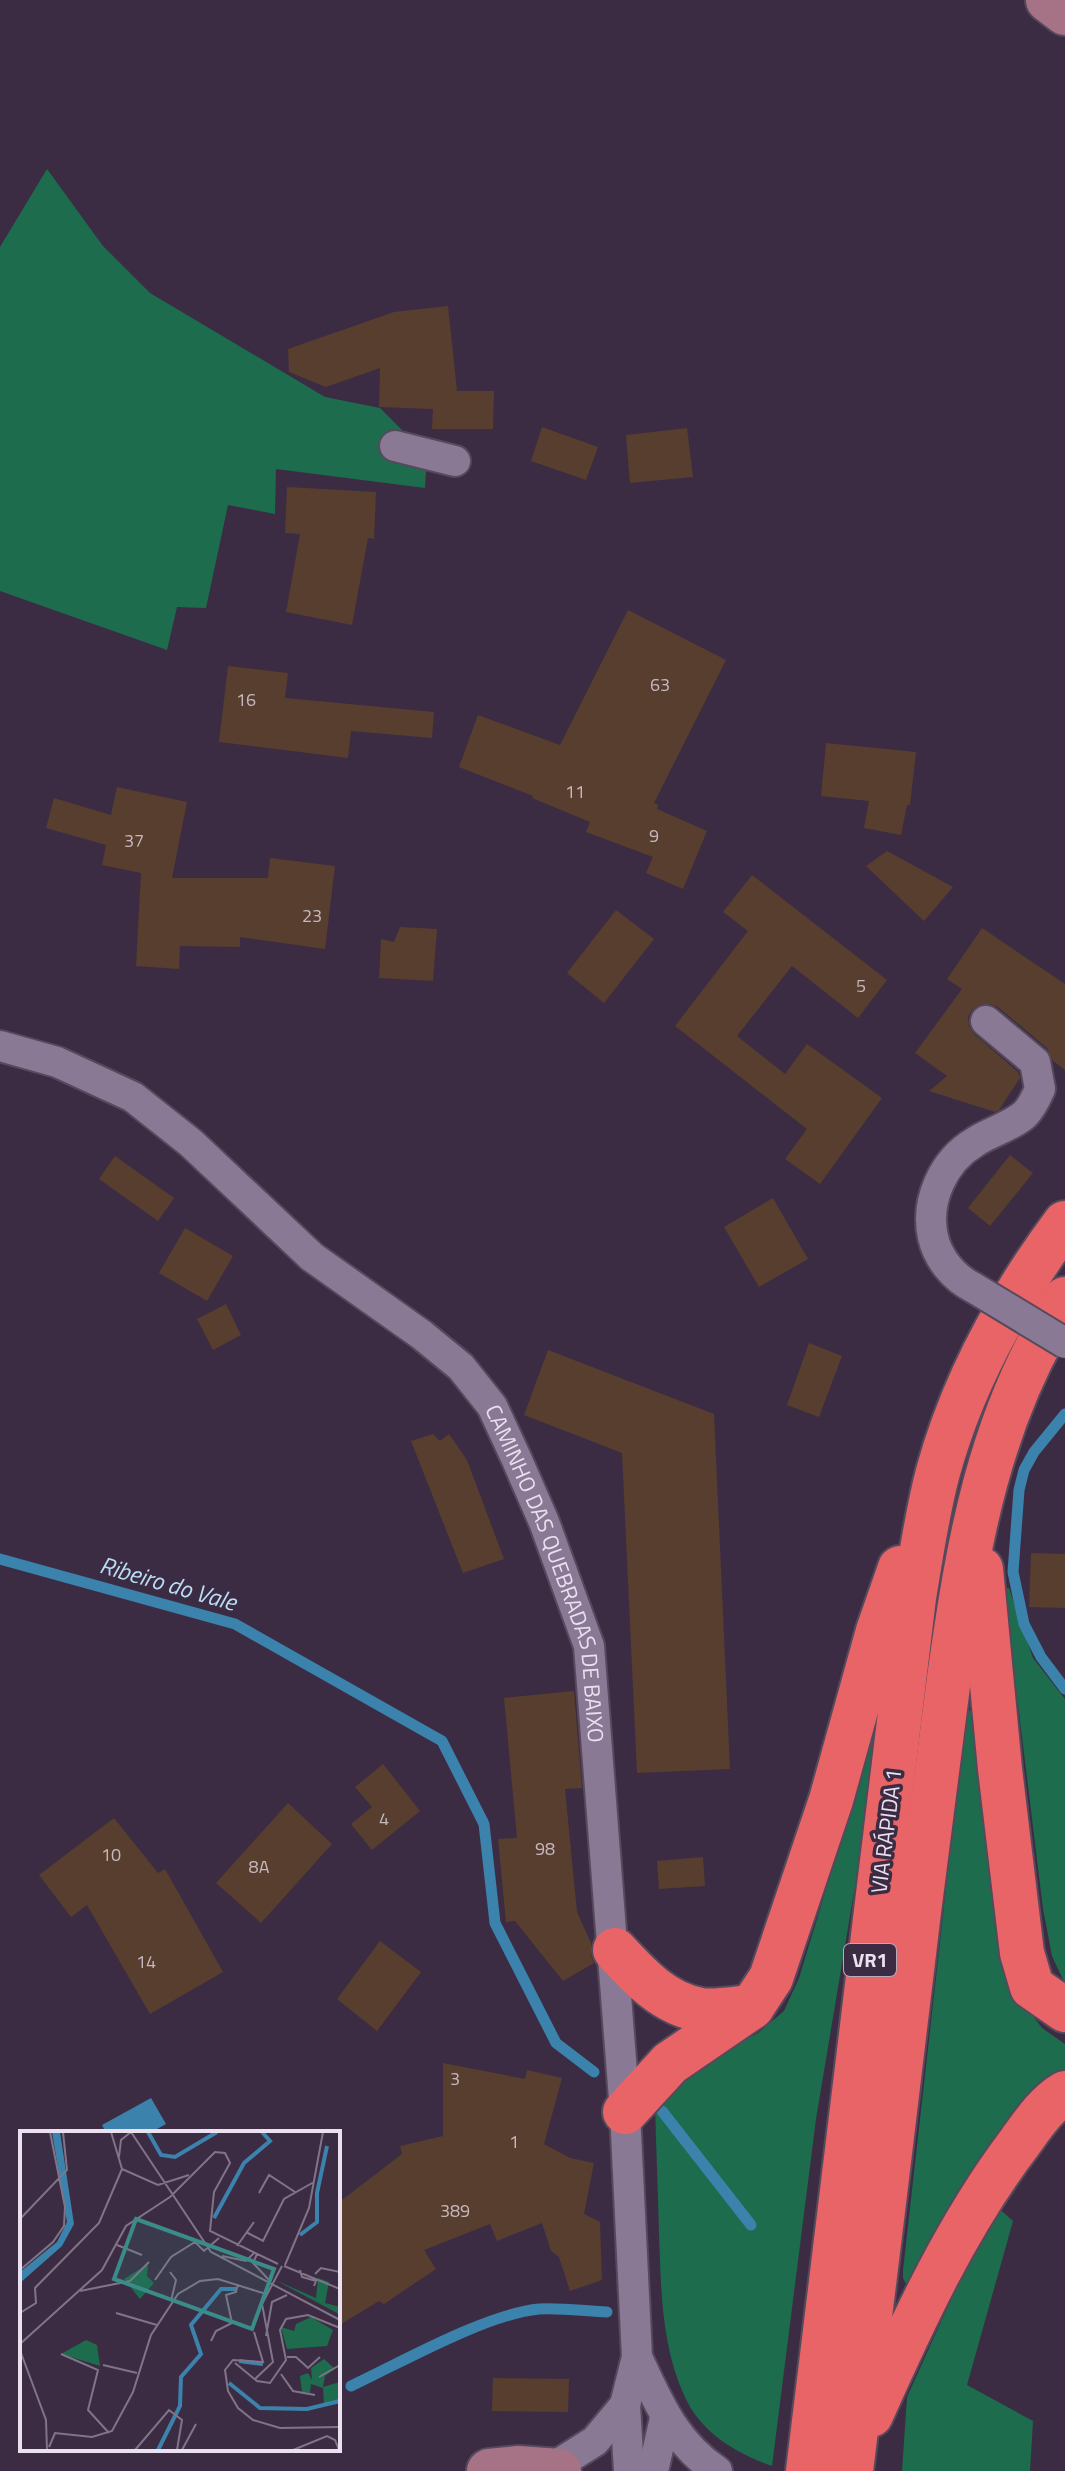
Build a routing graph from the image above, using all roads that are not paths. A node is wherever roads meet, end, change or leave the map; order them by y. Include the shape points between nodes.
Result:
1 (1048, 0) edge
2 (1065, 13) edge
3 (395, 446) dead end
4 (455, 461) dead end
5 (986, 1021) dead end
6 (0, 1046) edge
7 (1065, 1223) edge
8 (1065, 1299) edge
9 (1065, 1343) edge
10 (938, 1473) junction
11 (983, 1485) junction
12 (615, 1950) junction
13 (752, 2007) junction
14 (1065, 2010) edge
15 (1065, 2093) edge
16 (625, 2112) junction
17 (637, 2357) junction
18 (625, 2405) junction
19 (665, 2418) junction
20 (809, 2460) edge
21 (852, 2464) edge
22 (549, 2470) edge
23 (489, 2471) edge
24 (559, 2471) edge
25 (629, 2471) edge
26 (653, 2471) edge
27 (717, 2471) edge

1 - 2 street
3 - 4 street
5 - 9 street, bridge via 1035,1062 1040,1089 1025,1115 957,1155 935,1190 930,1216 934,1240 957,1277
6 - 12 street, CAMINHO DAS QUEBRADAS DE BAIXO via 57,1062 133,1097 191,1143 312,1257 461,1367 492,1406 544,1522 589,1646
7 - 10 highway, VIA RÁPIDA 1 / VR1 via 989,1341
8 - 11 highway, VIA RÁPIDA 1 / VR1 via 1029,1360
10 - 13 highway via 890,1592 831,1800 771,1978
10 - 20 highway, VIA RÁPIDA 1 / VR1 via 914,1598
11 - 14 highway via 980,1557 1022,1953 1032,1987
11 - 21 highway, VIA RÁPIDA 1 / VR1 via 935,1778
12 - 13 highway via 663,1995 701,2010
12 - 16 street, CAMINHO DAS QUEBRADAS DE BAIXO
13 - 16 highway via 670,2063
15 - 21 highway via 1017,2145 960,2234 910,2329
16 - 17 street, CAMINHO DAS QUEBRADAS DE BAIXO
17 - 18 street, CAMINHO DAS QUEBRADAS DE BAIXO
17 - 19 street, CAMINHO DAS QUEBRADAS DE BAIXO
18 - 22 street, CAMINHO DAS QUEBRADAS DE BAIXO via 595,2441
18 - 25 street, CAMINHO DAS QUEBRADAS DE BAIXO
19 - 26 street
19 - 27 street, CAMINHO DAS QUEBRADAS DE BAIXO
22 - 23 street
22 - 24 street

